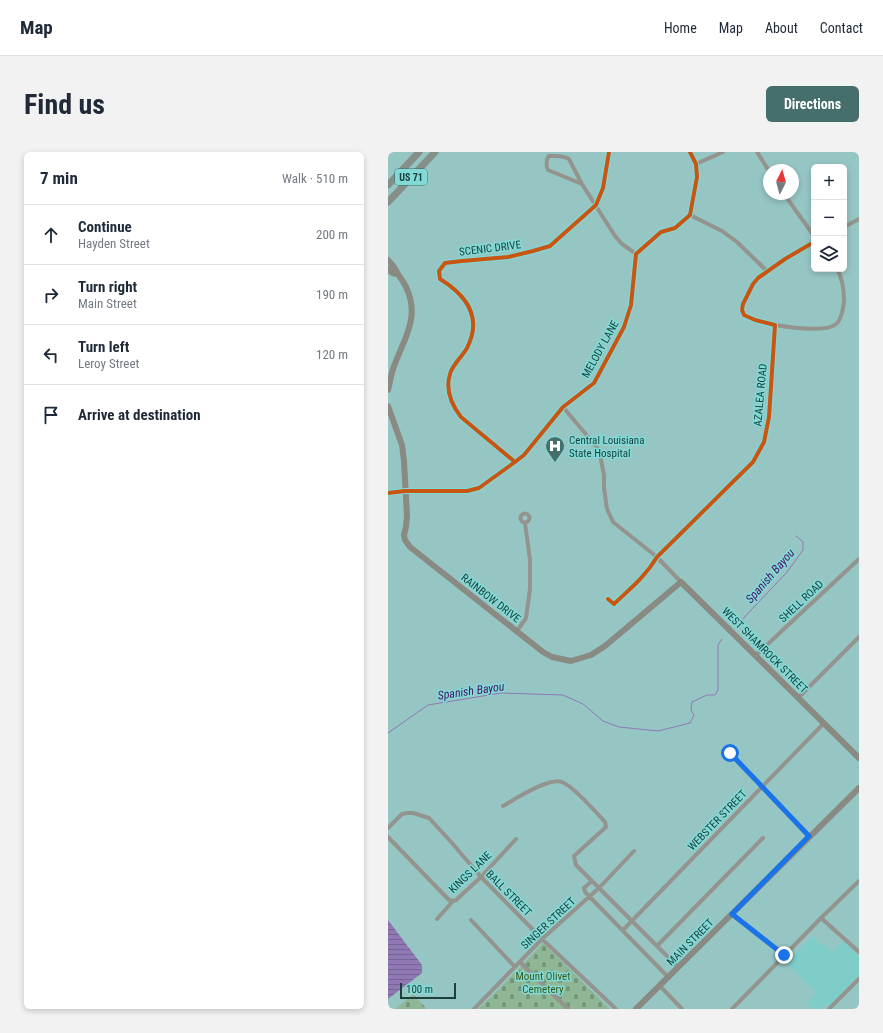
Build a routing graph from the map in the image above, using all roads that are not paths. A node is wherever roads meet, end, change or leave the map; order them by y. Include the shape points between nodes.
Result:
1 (419, 152) edge
2 (435, 152) edge
3 (609, 152) edge
4 (690, 152) edge
5 (724, 152) edge
6 (757, 152) edge
7 (696, 164) junction
8 (764, 164) edge
9 (582, 184) junction
10 (388, 185) edge
11 (788, 200) edge
12 (388, 202) edge
13 (596, 205) junction
14 (690, 215) junction
15 (859, 219) edge
16 (847, 225) edge
17 (811, 232) edge
18 (811, 244) edge
19 (636, 254) junction
20 (388, 260) edge
21 (388, 269) edge
22 (767, 271) junction
23 (838, 272) edge
24 (397, 274) junction
25 (775, 326) junction
26 (388, 390) edge
27 (388, 406) edge
28 (563, 407) junction
29 (515, 462) junction
30 (405, 491) junction
31 (388, 493) edge
32 (525, 523) dead end
33 (657, 557) junction
34 (859, 560) edge
35 (682, 582) junction
36 (608, 599) dead end
37 (517, 631) junction
38 (859, 637) edge
39 (756, 655) junction
40 (798, 698) junction
41 (824, 723) junction
42 (730, 753) dead end
43 (859, 758) edge
44 (763, 786) junction
45 (859, 788) edge
46 (503, 806) dead end
47 (388, 828) edge
48 (809, 836) junction
49 (388, 837) edge
50 (763, 838) dead end
51 (516, 839) dead end
52 (634, 851) dead end
53 (481, 878) junction
54 (592, 881) junction
55 (859, 881) edge
56 (599, 888) junction
57 (590, 896) junction
58 (453, 901) junction
59 (732, 914) junction
60 (437, 918) dead end
61 (821, 918) junction
62 (471, 920) dead end
63 (632, 921) junction
64 (623, 930) junction
65 (542, 939) junction
66 (657, 946) junction
67 (859, 952) edge
68 (784, 955) junction
69 (520, 962) junction
70 (515, 967) junction
71 (678, 967) junction
72 (669, 978) junction
73 (859, 979) edge
74 (660, 986) junction
75 (474, 1009) edge
76 (568, 1009) edge
77 (616, 1009) edge
78 (636, 1009) edge
79 (682, 1009) edge
80 (732, 1009) edge
81 (829, 1009) edge

1 - 10 highway, US 71
2 - 12 highway, US 71
3 - 13 street, SCENIC DRIVE via 603,188
4 - 7 street
5 - 7 street
6 - 8 street
7 - 14 street via 697,176
9 - 9 street via 548,170 546,167 549,156 569,159
9 - 13 street
11 - 17 street
13 - 19 street via 615,236
13 - 29 street, SCENIC DRIVE via 550,246 508,257 445,263 439,271 440,279 463,296 470,309 473,324 467,349 450,372 449,398 461,417
14 - 19 street via 675,228 661,232
14 - 22 street via 722,231 748,251
15 - 16 street
18 - 22 street
19 - 28 street, MELODY LANE via 631,305 624,327 594,383
20 - 24 street via 395,267
21 - 24 street
22 - 25 street via 753,284 742,310 744,315
23 - 25 street via 844,290 843,312 834,326
24 - 26 street via 409,293 412,316
25 - 33 street, AZALEA ROAD via 769,417 764,442 753,462
27 - 30 street, RAINBOW DRIVE via 402,445
28 - 29 street, MELODY LANE via 524,455
28 - 33 street, WEST SHAMROCK STREET via 599,450 607,509 613,522
29 - 30 street, MELODY LANE via 479,488 468,491
30 - 31 street, MELODY LANE
30 - 37 street, RAINBOW DRIVE via 404,535 410,547
32 - 37 street via 530,560 530,589 526,618
33 - 35 street, WEST SHAMROCK STREET
33 - 36 street, AZALEA ROAD via 648,572 614,604
34 - 39 street, SHELL ROAD
35 - 37 street, RAINBOW DRIVE via 605,646 591,655 571,661 552,657 543,652
35 - 39 street, WEST SHAMROCK STREET
38 - 40 street
39 - 40 street, WEST SHAMROCK STREET
40 - 41 street, WEST SHAMROCK STREET
41 - 43 street, WEST SHAMROCK STREET
41 - 44 street, WEBSTER STREET
42 - 44 street
44 - 48 street
44 - 63 street, WEBSTER STREET
45 - 48 street, MAIN STREET
46 - 54 street via 551,782 561,781 569,786 605,822 606,827 574,856 576,865
47 - 53 street, BALL STREET via 402,814 413,813 429,818
48 - 59 street, MAIN STREET
49 - 58 street via 449,900
50 - 66 street
51 - 53 street, KINGS LANE
52 - 56 street, SINGER STREET
53 - 58 street, KINGS LANE
53 - 65 street, BALL STREET
54 - 56 street
54 - 57 street via 584,888
55 - 61 street
56 - 57 street, SINGER STREET
56 - 63 street
57 - 64 street
57 - 65 street, SINGER STREET
58 - 60 street, KINGS LANE
59 - 68 street
59 - 71 street, MAIN STREET
61 - 67 street
61 - 68 street
62 - 70 street
63 - 64 street, WEBSTER STREET
63 - 66 street
64 - 72 street
65 - 69 street, SINGER STREET
65 - 77 street, BALL STREET
66 - 71 street
68 - 80 street
69 - 70 street, SINGER STREET
69 - 76 street
70 - 75 street, SINGER STREET
71 - 72 street, MAIN STREET
72 - 74 street, MAIN STREET
73 - 81 street
74 - 78 street, MAIN STREET
74 - 79 street

